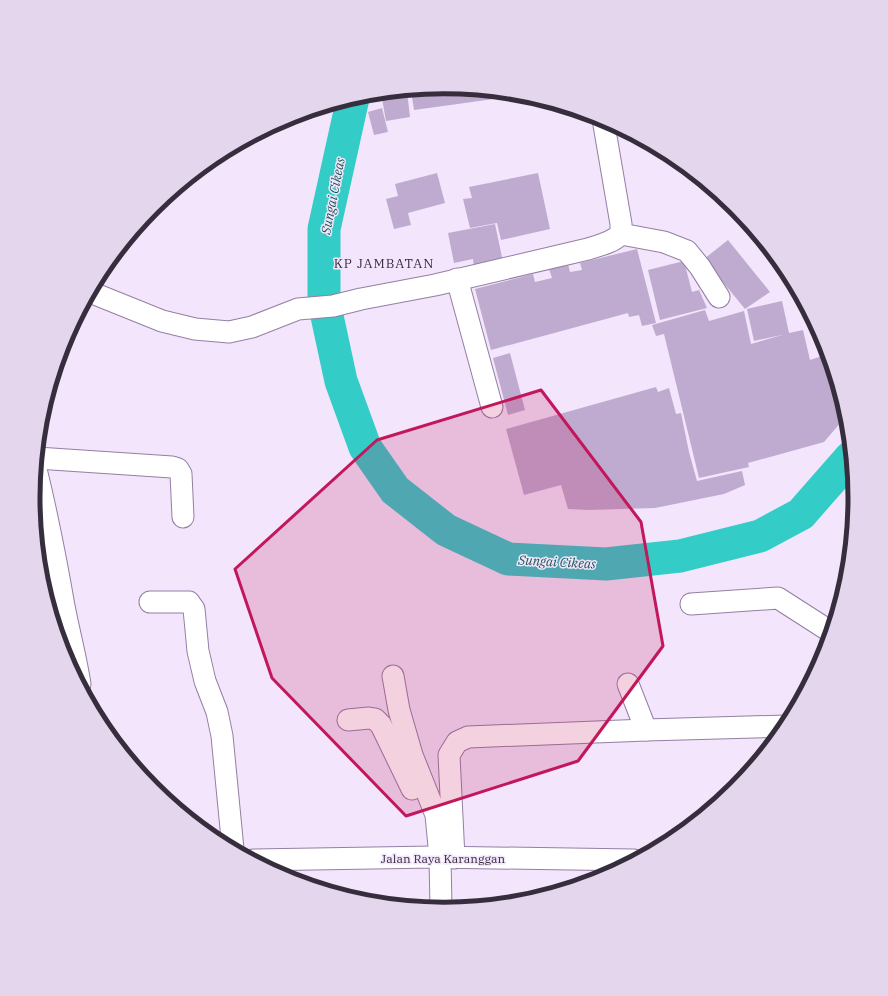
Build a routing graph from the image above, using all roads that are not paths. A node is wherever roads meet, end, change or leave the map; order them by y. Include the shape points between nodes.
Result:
1 (610, 130) edge
2 (621, 234) junction
3 (457, 279) junction
4 (95, 294) edge
5 (718, 297) dead end
6 (492, 407) dead end
7 (42, 458) edge
8 (40, 487) edge
9 (183, 517) dead end
10 (150, 602) dead end
11 (691, 604) dead end
12 (827, 629) edge
13 (77, 666) edge
14 (393, 676) dead end
15 (628, 684) dead end
16 (348, 720) dead end
17 (777, 726) edge
18 (646, 730) junction
19 (232, 842) edge
20 (442, 857) junction
21 (265, 860) edge
22 (623, 860) edge
23 (441, 902) edge

1 - 2 street
2 - 3 street via 616,239 588,249
2 - 5 street via 664,242 687,251
3 - 4 street via 333,306 298,309 252,327 229,332 195,329 162,321
3 - 6 street
7 - 9 street via 178,469 181,474
8 - 13 street
10 - 19 street via 189,602 194,609 198,650 222,736
11 - 12 street via 778,598
14 - 20 street via 399,710 412,755 436,815
15 - 18 street
16 - 20 street via 369,718 375,719 381,725 423,813 428,832
17 - 18 street
18 - 20 street via 468,737 457,742 449,755
20 - 21 street, Jalan Raya Karanggan
20 - 22 street, Jalan Raya Karanggan
20 - 23 street

